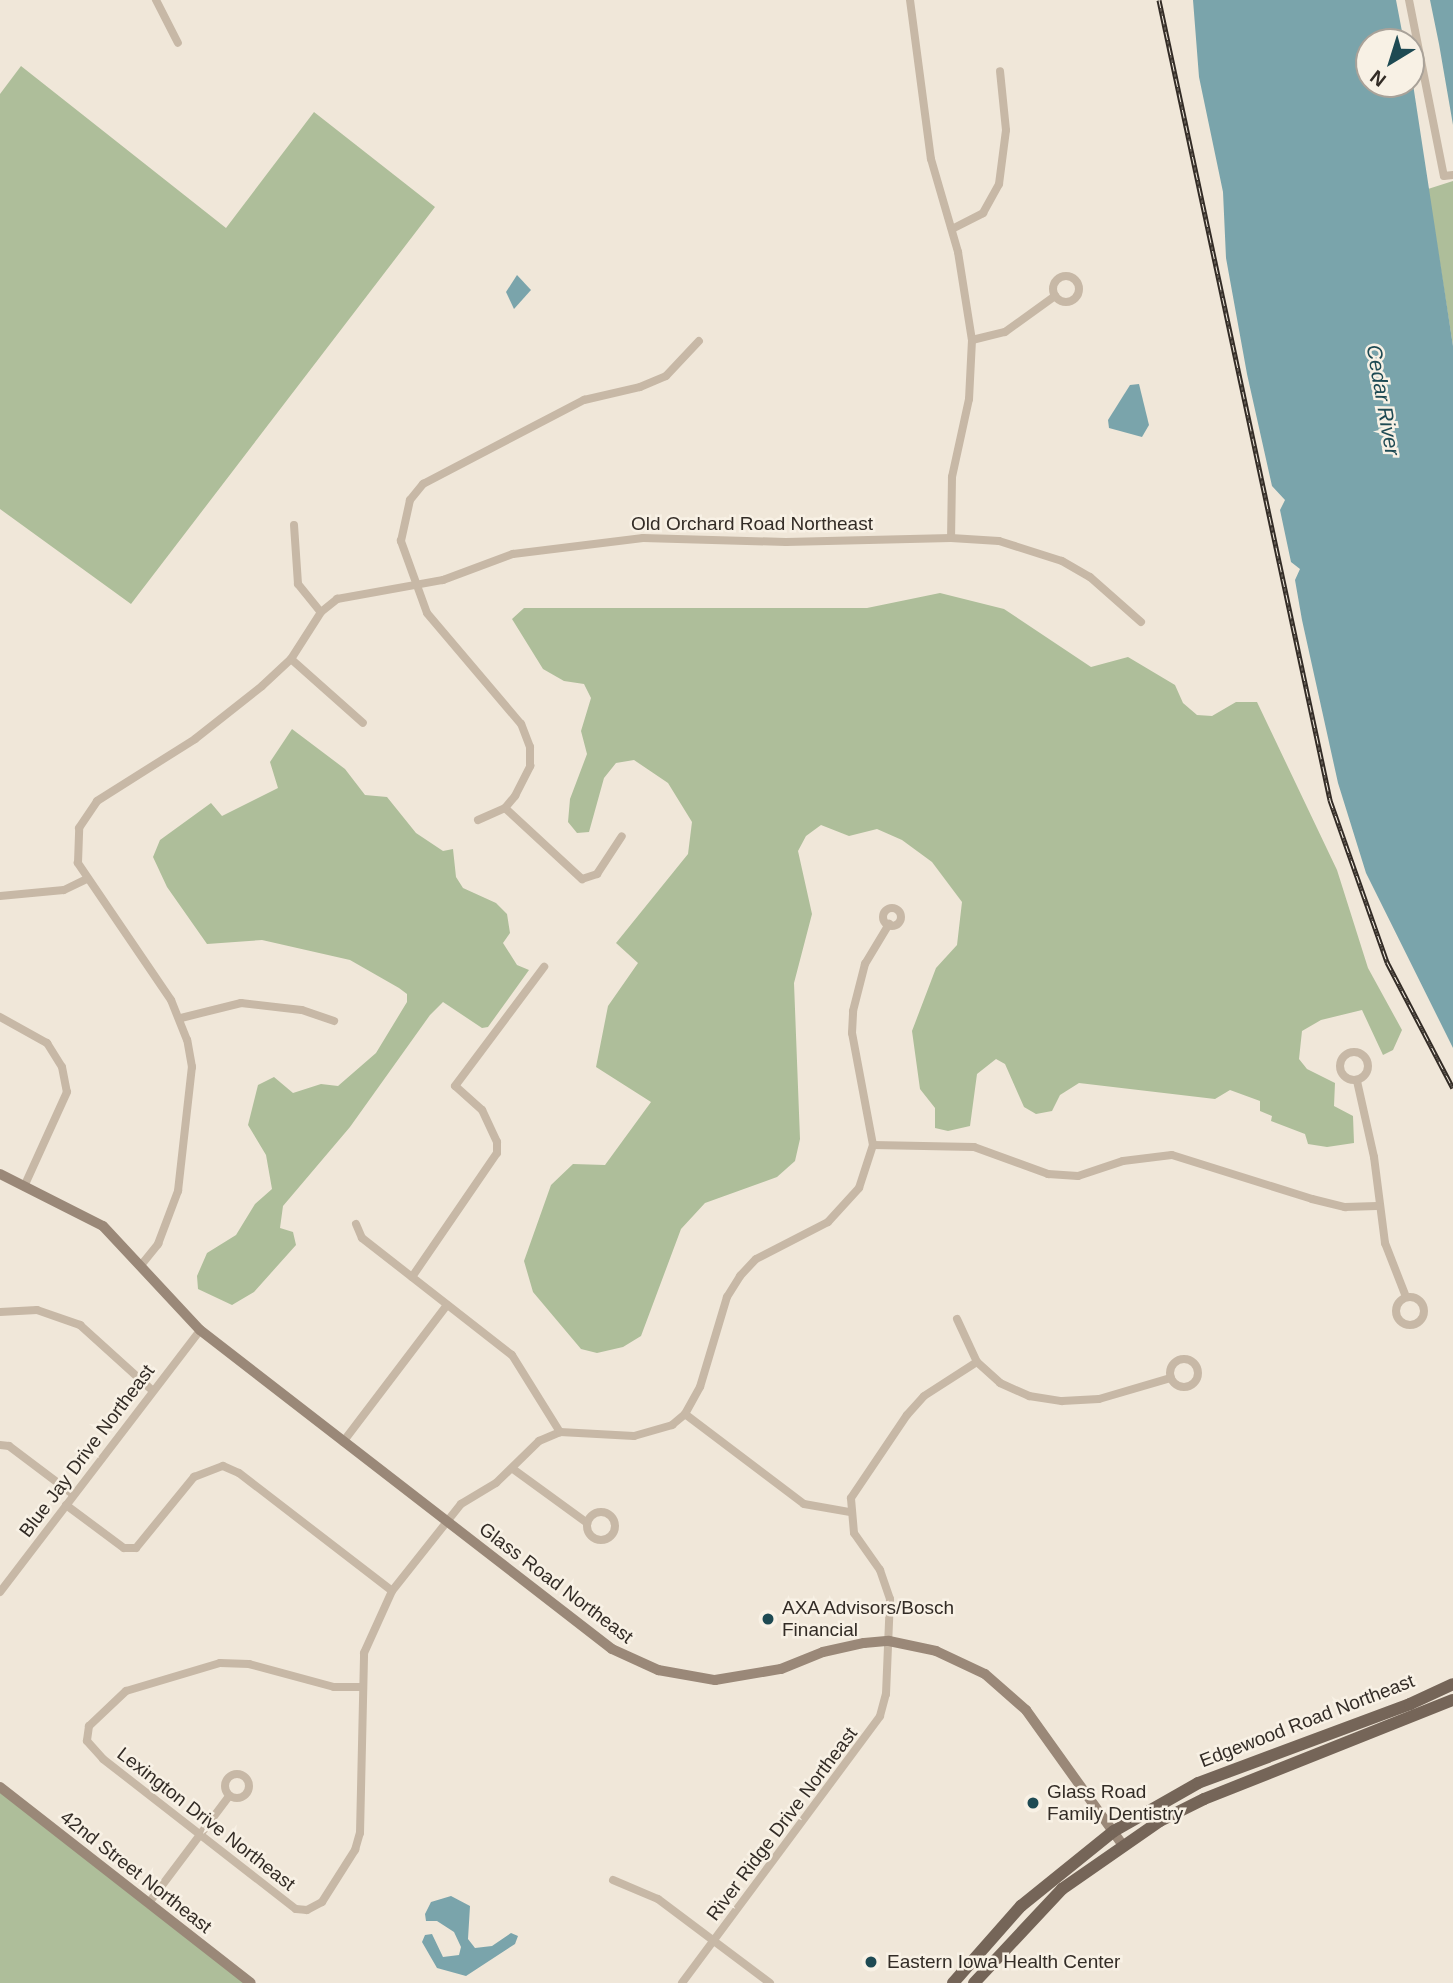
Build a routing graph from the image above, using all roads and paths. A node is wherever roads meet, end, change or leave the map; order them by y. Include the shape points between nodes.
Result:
1 (156, 0) edge
2 (910, 0) edge
3 (1409, 0) edge
4 (178, 43) dead end
5 (1000, 71) dead end
6 (1449, 175) edge
7 (952, 229) junction
8 (1055, 296) dead end
9 (972, 340) junction
10 (699, 341) dead end
11 (294, 525) dead end
12 (951, 538) junction
13 (420, 584) junction
14 (321, 612) junction
15 (1140, 622) dead end
16 (291, 659) junction
17 (363, 723) dead end
18 (505, 808) junction
19 (478, 820) dead end
20 (622, 836) dead end
21 (87, 879) junction
22 (0, 896) edge
23 (888, 924) dead end
24 (544, 967) dead end
25 (0, 1017) edge
26 (181, 1018) junction
27 (334, 1021) dead end
28 (1357, 1080) dead end
29 (873, 1145) junction
30 (0, 1174) edge
31 (24, 1187) junction
32 (1377, 1206) junction
33 (356, 1224) dead end
34 (142, 1264) junction
35 (412, 1277) junction
36 (1406, 1297) dead end
37 (447, 1305) junction
38 (0, 1311) edge
39 (957, 1319) dead end
40 (200, 1330) junction
41 (977, 1362) junction
42 (1171, 1378) dead end
43 (153, 1391) junction
44 (685, 1413) junction
45 (560, 1432) junction
46 (343, 1442) junction
47 (0, 1445) edge
48 (513, 1469) junction
49 (74, 1495) junction
50 (66, 1505) junction
51 (850, 1512) junction
52 (446, 1522) junction
53 (586, 1522) dead end
54 (392, 1591) junction
55 (0, 1592) edge
56 (889, 1641) junction
57 (1453, 1684) edge
58 (363, 1687) junction
59 (1453, 1700) edge
60 (1338, 1731) junction
61 (1308, 1759) junction
62 (0, 1787) edge
63 (229, 1796) dead end
64 (1114, 1831) junction
65 (200, 1835) junction
66 (1122, 1844) junction
67 (613, 1881) dead end
68 (148, 1904) junction
69 (715, 1940) junction
70 (251, 1983) edge
71 (682, 1983) edge
72 (770, 1983) edge
73 (953, 1983) edge
74 (974, 1983) edge

1 - 4 street
2 - 7 street via 931,159
3 - 6 street
5 - 7 street via 1006,102 999,184 983,213
7 - 9 street
8 - 9 street via 1005,332
9 - 12 street via 969,399 952,477
10 - 13 street via 666,376 583,400 423,484 403,517 401,541
11 - 14 street via 298,584
12 - 13 street, Old Orchard Road Northeast via 731,542 643,538 513,554
12 - 15 street, Old Orchard Road Northeast via 999,541 1062,561 1090,577
13 - 14 street, Old Orchard Road Northeast via 355,592
13 - 18 street via 427,613 439,633 521,724 530,747 525,782
14 - 16 street, Old Orchard Road Northeast
16 - 17 street
16 - 21 street, Old Orchard Road Northeast via 231,713 97,801 86,813 76,845 78,863
18 - 19 street
18 - 20 street via 582,879 597,874
21 - 22 street via 64,890
21 - 26 street, Old Orchard Road Northeast
23 - 29 street via 865,964 853,1011 852,1033
24 - 35 street via 454,1086 482,1110 497,1142 497,1153
25 - 31 street via 30,1031 51,1049 62,1067 67,1092
26 - 27 street via 241,1003 302,1010
26 - 34 street, Old Orchard Road Northeast via 192,1067 178,1191 163,1235
28 - 32 street via 1374,1157
29 - 32 street via 974,1147 1048,1174 1078,1176 1123,1161 1172,1155 1312,1199 1345,1207
29 - 44 street via 869,1169 845,1207 828,1222 756,1259 740,1276 727,1297 704,1378
30 - 31 street, Glass Road Northeast
31 - 34 street, Glass Road Northeast via 103,1226
32 - 36 street via 1394,1273
33 - 35 street via 362,1238
34 - 40 street, Glass Road Northeast
35 - 37 street
37 - 45 street via 512,1355
37 - 46 street
38 - 43 street via 37,1310 80,1325
39 - 41 street
40 - 43 street, Blue Jay Drive Northeast
40 - 46 street, Glass Road Northeast
41 - 42 street via 1000,1383 1029,1396 1062,1401 1099,1399
41 - 51 street via 925,1396 907,1415 856,1483
43 - 49 street, Blue Jay Drive Northeast
44 - 45 street via 672,1425 634,1436
44 - 51 street via 804,1504
45 - 48 street, Lexington Drive Northeast via 539,1441
46 - 52 street, Glass Road Northeast
47 - 49 street via 9,1446
48 - 52 street, Lexington Drive Northeast via 461,1504
48 - 53 street
49 - 50 street, Blue Jay Drive Northeast
50 - 54 street via 124,1548 136,1548 194,1477 223,1466 239,1473
50 - 55 street, Blue Jay Drive Northeast
51 - 56 street, River Ridge Drive Northeast via 854,1533 887,1586
52 - 54 street, Lexington Drive Northeast
52 - 56 street, Glass Road Northeast via 612,1649 657,1670 689,1678 735,1678 781,1669 843,1646
54 - 58 street, Lexington Drive Northeast via 367,1641
56 - 64 street, Glass Road Northeast via 959,1660 1008,1691
56 - 69 street, River Ridge Drive Northeast via 886,1694 871,1734
57 - 60 main road, Edgewood Road Northeast
58 - 65 street, Lexington Drive Northeast via 360,1833 350,1860 322,1902 307,1910 296,1909
58 - 65 street, Lexington Drive Northeast via 334,1687 249,1664 220,1663 126,1690 112,1701 89,1727 87,1741 94,1752
59 - 61 main road, Edgewood Road Northeast
60 - 61 main road via 1335,1739
60 - 64 main road, Edgewood Road Northeast via 1198,1783
61 - 66 main road, Edgewood Road Northeast via 1203,1799
62 - 68 street, 42nd Street Northeast
63 - 65 street
64 - 66 street, Glass Road Northeast
64 - 73 main road, Edgewood Road Northeast via 1021,1906
65 - 68 street
66 - 74 main road, Edgewood Road Northeast via 1034,1915
67 - 69 street via 658,1899
68 - 70 street, 42nd Street Northeast
69 - 71 street, River Ridge Drive Northeast
69 - 72 street

